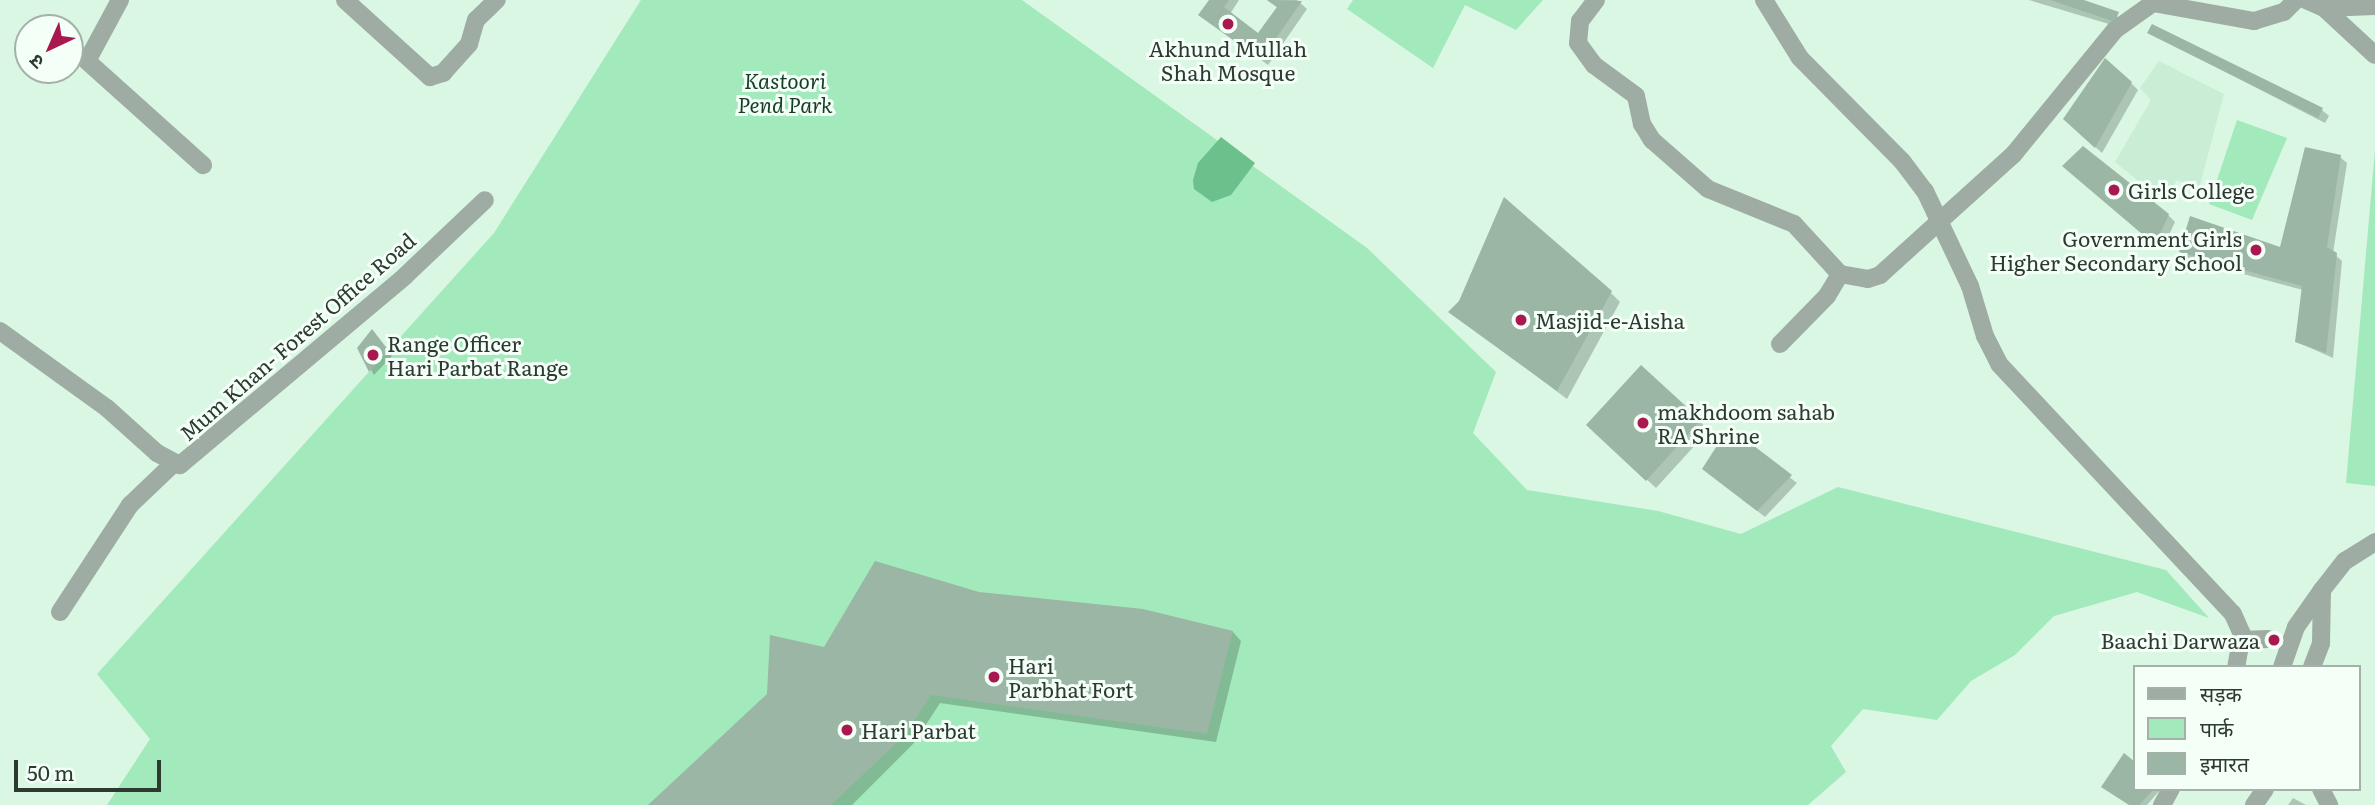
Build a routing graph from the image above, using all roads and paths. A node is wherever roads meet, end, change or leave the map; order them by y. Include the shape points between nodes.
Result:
1 (120, 0) edge
2 (345, 0) edge
3 (497, 0) edge
4 (1596, 0) edge
5 (1764, 0) edge
6 (2296, 0) edge
7 (2306, 0) edge
8 (2152, 2) edge
9 (2375, 6) edge
10 (2324, 8) junction
11 (2375, 55) edge
12 (203, 165) dead end
13 (485, 200) dead end
14 (1941, 221) junction
15 (1840, 274) junction
16 (0, 331) edge
17 (1780, 344) dead end
18 (173, 464) junction
19 (2375, 542) edge
20 (2322, 590) junction
21 (60, 612) dead end
22 (2241, 640) junction
23 (2279, 641) junction
24 (2236, 665) edge
25 (2282, 665) edge
26 (2313, 665) edge

1 - 12 street via 87,61
2 - 3 street via 430,77 443,73 469,44 476,20
4 - 15 street via 1580,21 1578,43 1594,65 1636,96 1642,124 1652,140 1708,189 1794,224
5 - 14 street via 1800,58 1902,161
6 - 8 street via 2284,12 2254,21
7 - 10 street
8 - 14 street via 2115,30 2013,155
9 - 10 street
10 - 11 street
13 - 18 street, Mum Khan- Forest Office Road via 405,276 187,461
14 - 15 street via 1875,278
14 - 22 street via 1999,364 2211,588 2233,614
15 - 17 street via 1827,296
16 - 18 street, Mum Khan- Forest Office Road via 108,409
18 - 21 street via 130,505
19 - 20 street via 2345,561
20 - 23 street
20 - 26 street via 2321,643
22 - 23 street
22 - 24 street
23 - 25 street

